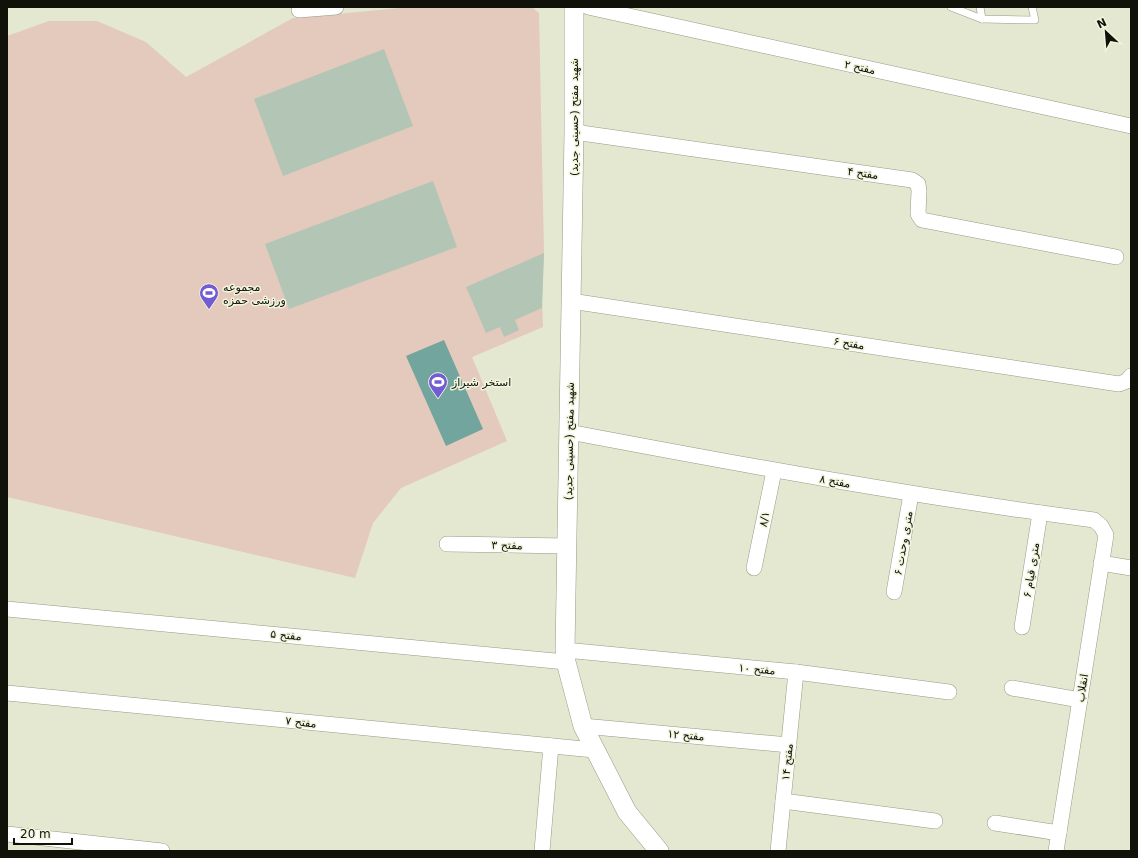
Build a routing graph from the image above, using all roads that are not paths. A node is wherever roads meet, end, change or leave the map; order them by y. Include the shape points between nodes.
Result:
1 (336, 7) edge
2 (574, 7) edge
3 (588, 7) edge
4 (951, 7) edge
5 (980, 7) edge
6 (1032, 7) edge
7 (299, 10) dead end
8 (982, 19) junction
9 (1131, 126) edge
10 (574, 132) junction
11 (1116, 257) dead end
12 (571, 301) junction
13 (1129, 379) edge
14 (569, 432) junction
15 (774, 471) junction
16 (911, 494) junction
17 (1040, 513) junction
18 (1101, 526) joint
19 (447, 544) dead end
20 (567, 546) junction
21 (1101, 563) junction
22 (754, 568) dead end
23 (1131, 568) edge
24 (894, 592) dead end
25 (7, 608) edge
26 (1022, 627) dead end
27 (565, 656) junction
28 (796, 672) junction
29 (1012, 688) dead end
30 (949, 692) dead end
31 (7, 693) edge
32 (1080, 700) junction
33 (582, 726) junction
34 (789, 745) junction
35 (551, 746) junction
36 (594, 750) junction
37 (783, 801) junction
38 (935, 821) dead end
39 (995, 823) dead end
40 (1059, 833) junction
41 (7, 834) edge
42 (162, 851) edge
43 (542, 851) edge
44 (659, 851) edge
45 (778, 851) edge
46 (1056, 851) edge

1 - 7 street
2 - 10 street, شهید مفتح (حسینی جدید)
3 - 9 street, مفتح ۲
4 - 8 lane
5 - 8 lane
6 - 8 lane via 1036,20
10 - 11 street, مفتح ۴ via 912,180 918,184 918,214 922,220
10 - 12 street, شهید مفتح (حسینی جدید)
12 - 13 street, مفتح ۶ via 1119,384
12 - 14 street, شهید مفتح (حسینی جدید)
14 - 15 street, مفتح ۸
14 - 20 street, شهید مفتح (حسینی جدید)
15 - 16 street, مفتح ۸
15 - 22 street, ۸/۱
16 - 17 street, مفتح ۸
16 - 24 street, ۶ متری وحدت
17 - 18 street, مفتح ۸ via 1094,520
17 - 26 street, ۶ متری قیام
18 - 21 street, انقلاب via 1106,535
19 - 20 street, مفتح ۳
20 - 27 street, شهید مفتح (حسینی جدید)
21 - 23 street
21 - 32 street, انقلاب
25 - 27 street, مفتح ۵
27 - 28 street, مفتح ۱۰
27 - 33 street, شهید مفتح (حسینی جدید)
28 - 30 street, مفتح ۱۰
28 - 34 street, مفتح ۱۴
29 - 32 street
31 - 35 street, مفتح ۷
32 - 40 street, انقلاب
33 - 34 street, مفتح ۱۲
33 - 36 street, شهید مفتح (حسینی جدید)
34 - 37 street, مفتح ۱۴
35 - 36 street, مفتح ۷
35 - 43 street
36 - 44 street, شهید مفتح (حسینی جدید) via 627,812
37 - 38 street
37 - 45 street, مفتح ۱۴
39 - 40 street
40 - 46 street, انقلاب
41 - 42 street

